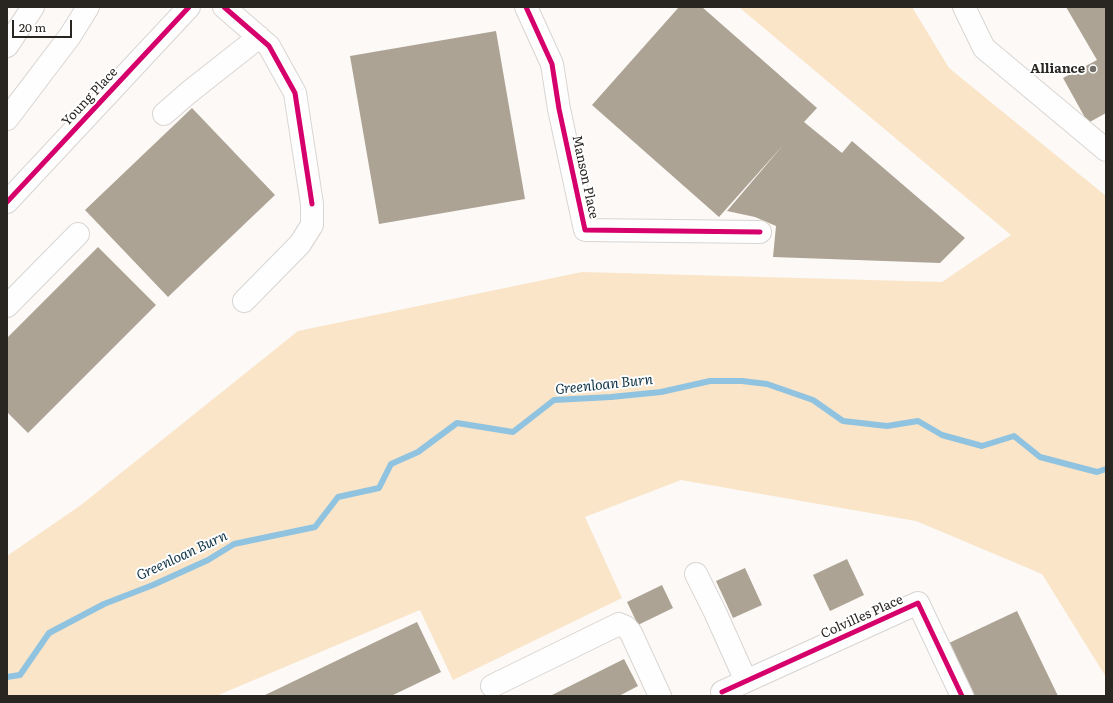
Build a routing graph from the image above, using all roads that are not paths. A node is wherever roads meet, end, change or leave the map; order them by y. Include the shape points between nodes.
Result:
1 (33, 7) edge
2 (88, 7) edge
3 (189, 7) edge
4 (224, 7) edge
5 (526, 7) edge
6 (964, 7) edge
7 (259, 37) junction
8 (7, 46) edge
9 (164, 114) dead end
10 (7, 119) edge
11 (1106, 150) edge
12 (7, 202) edge
13 (760, 232) dead end
14 (78, 234) dead end
15 (244, 301) dead end
16 (7, 306) edge
17 (696, 574) dead end
18 (746, 682) junction
19 (492, 686) dead end
20 (722, 692) dead end
21 (660, 696) edge
22 (962, 696) edge

1 - 8 street
2 - 10 street via 70,36
3 - 12 street, Young Place
4 - 7 street
5 - 13 street, Manson Place via 552,64 585,230
6 - 11 street via 984,48
7 - 9 street
7 - 15 street via 269,46 295,93 312,204 312,225 300,244
14 - 16 street
17 - 18 street
18 - 20 street, Colvilles Place
18 - 22 street, Colvilles Place via 918,603
19 - 21 street via 619,624 626,627 630,633

